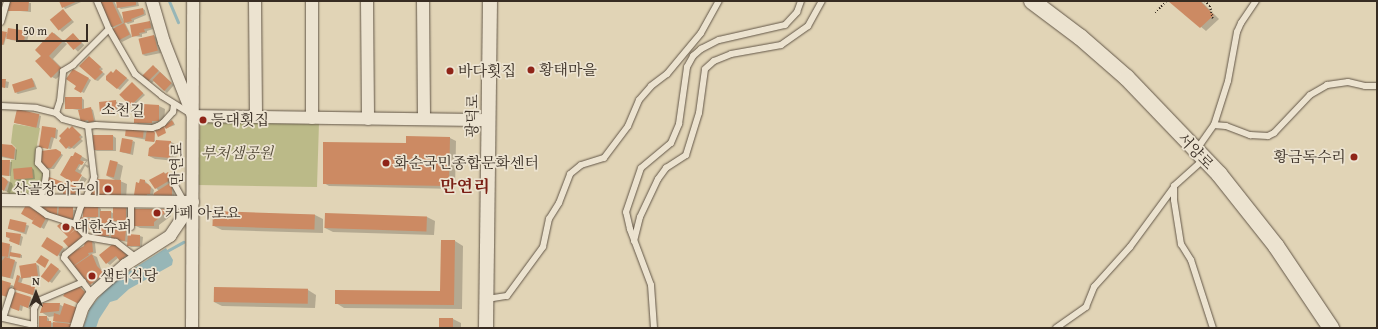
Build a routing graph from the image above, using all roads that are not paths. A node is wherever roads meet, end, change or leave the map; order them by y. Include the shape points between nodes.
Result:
1 (7, 1) edge
2 (97, 1) edge
3 (152, 1) edge
4 (193, 1) edge
5 (255, 1) edge
6 (312, 1) edge
7 (367, 1) edge
8 (423, 1) edge
9 (490, 1) edge
10 (719, 1) edge
11 (801, 1) edge
12 (822, 1) edge
13 (1032, 1) edge
14 (1256, 1) edge
15 (1, 22) edge
16 (109, 29) junction
17 (1377, 86) edge
18 (174, 105) junction
19 (1, 106) edge
20 (56, 113) junction
21 (193, 116) junction
22 (256, 117) junction
23 (312, 118) junction
24 (368, 119) junction
25 (424, 119) junction
26 (489, 120) junction
27 (88, 126) junction
28 (1214, 126) junction
29 (39, 150) dead end
30 (1200, 155) junction
31 (172, 180) dead end
32 (1174, 186) junction
33 (4, 198) edge
34 (26, 200) junction
35 (39, 200) junction
36 (83, 200) junction
37 (131, 201) junction
38 (189, 202) junction
39 (74, 224) junction
40 (131, 226) dead end
41 (87, 237) junction
42 (634, 241) junction
43 (135, 257) junction
44 (83, 282) junction
45 (12, 291) dead end
46 (92, 294) junction
47 (487, 299) junction
48 (2, 317) edge
49 (34, 326) edge
50 (76, 328) edge
51 (192, 328) edge
52 (486, 328) edge
53 (654, 328) edge
54 (1056, 328) edge
55 (1213, 328) edge
56 (1331, 328) edge

1 - 15 lane
2 - 16 lane
3 - 21 street via 166,47
4 - 21 street, 만연로
5 - 22 street
6 - 23 street
7 - 24 street
8 - 25 street
9 - 26 street, 광덕로
10 - 47 lane via 701,33 667,74 651,86 639,100 628,126 604,158 581,165 570,174 559,203 549,220 543,247 507,296
11 - 42 lane via 797,12 785,25 719,40 693,56 687,67 679,124 671,143 641,168 629,201 626,212
12 - 42 lane via 808,26 781,45 731,54 705,68 699,114 692,141 686,155 666,168 658,179 640,217
13 - 30 main road, 서양로 via 1080,37 1127,78
14 - 28 lane via 1237,32 1228,81
16 - 18 lane via 135,74
16 - 20 lane via 73,65 63,71
17 - 28 lane via 1348,82 1327,85 1310,95 1274,133 1268,136 1250,135 1226,126
18 - 21 lane
18 - 27 lane, 소천길 via 173,112 163,123 152,128 96,124
19 - 20 lane via 36,108
20 - 27 lane via 63,119
21 - 22 street
21 - 38 street, 만연로
22 - 23 street
23 - 24 street
24 - 25 street
25 - 26 street
26 - 47 street, 광덕로
27 - 36 lane, 소천길 via 94,177
28 - 30 lane
29 - 35 lane via 38,163 46,175
30 - 32 lane
30 - 56 main road, 서양로 via 1219,174 1276,246
31 - 38 lane
32 - 54 lane via 1130,247 1094,287 1086,307
32 - 55 lane via 1181,244 1191,260
33 - 34 street
34 - 35 street
34 - 39 lane via 47,215
35 - 36 street
36 - 37 street
36 - 39 lane, 소천길
37 - 38 street
37 - 40 lane
38 - 43 street via 170,236
38 - 51 street, 만연로
39 - 41 lane
41 - 43 lane via 116,242
41 - 44 lane via 64,258
42 - 53 lane via 651,285
43 - 46 street
44 - 46 lane
44 - 49 lane via 38,301 34,309
45 - 48 lane
46 - 50 street via 83,307
47 - 52 street, 광덕로
48 - 49 lane

